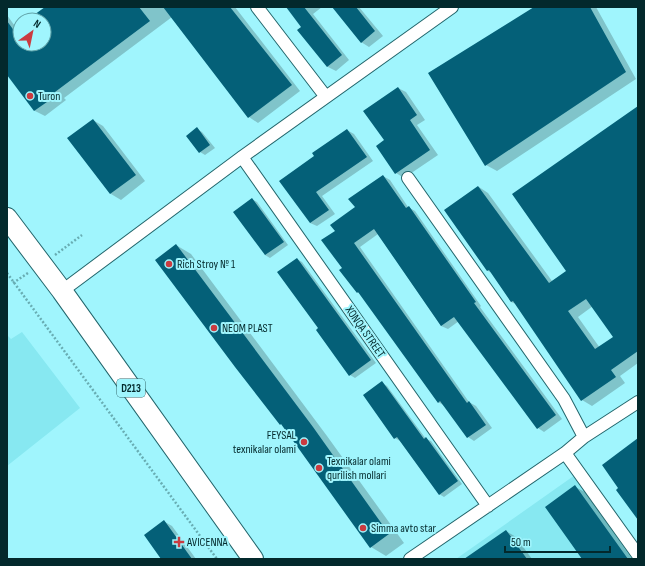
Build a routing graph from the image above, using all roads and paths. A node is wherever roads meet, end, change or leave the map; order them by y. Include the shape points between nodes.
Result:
1 (257, 7) edge
2 (452, 7) edge
3 (326, 97) junction
4 (242, 157) junction
5 (408, 178) dead end
6 (7, 218) edge
7 (7, 273) edge
8 (62, 291) junction
9 (638, 402) edge
10 (584, 437) junction
11 (565, 452) junction
12 (488, 506) junction
13 (638, 555) edge
14 (217, 559) edge
15 (253, 559) edge
16 (410, 559) edge

1 - 3 street
2 - 3 street
3 - 4 street
4 - 8 street
4 - 12 street, XONQA STREET
5 - 10 street via 564,400
6 - 8 main road, D213
7 - 14 path
8 - 15 main road, D213
9 - 10 street
10 - 11 street
11 - 12 street
11 - 13 street
12 - 16 street

